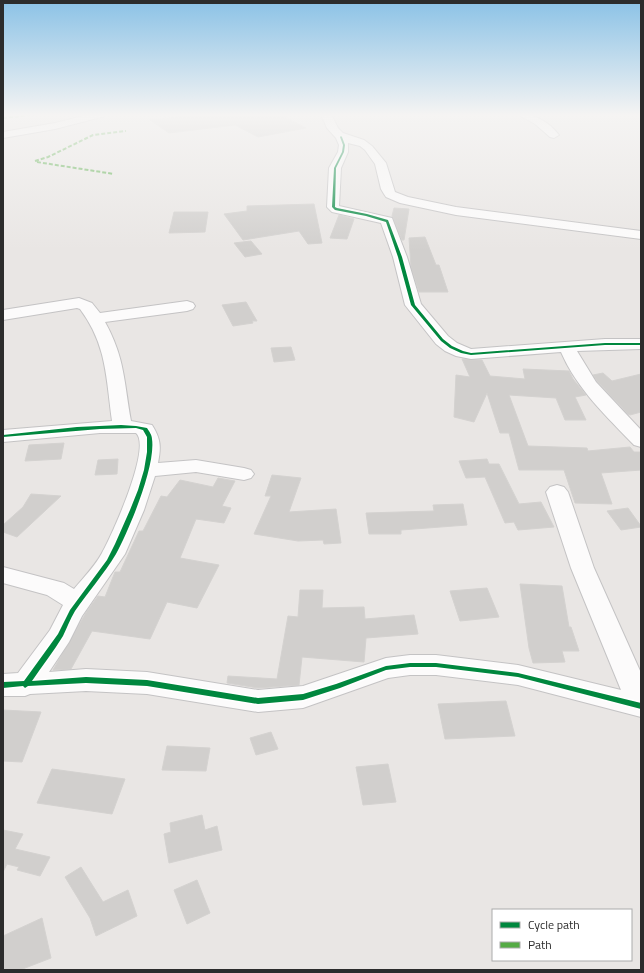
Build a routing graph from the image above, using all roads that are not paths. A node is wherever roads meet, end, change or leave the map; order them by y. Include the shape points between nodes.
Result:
1 (339, 159) edge
2 (376, 159) edge
3 (641, 235) edge
4 (187, 306) dead end
5 (3, 314) edge
6 (94, 319) junction
7 (641, 344) edge
8 (567, 348) junction
9 (122, 426) junction
10 (3, 436) edge
11 (641, 441) edge
12 (148, 470) junction
13 (244, 474) dead end
14 (557, 492) dead end
15 (3, 575) edge
16 (78, 602) junction
17 (14, 685) edge
18 (641, 706) edge

1 - 8 street via 335,168 333,207 336,210 387,221 400,257 412,305 442,340 456,350 471,354
2 - 3 street via 380,163 387,190 404,200 456,211
4 - 6 street
5 - 6 street via 79,303 88,307
6 - 9 street via 112,354
7 - 8 street
8 - 11 street via 573,363 585,380
9 - 10 street
9 - 12 street via 142,428 148,432
12 - 13 street via 196,466
12 - 16 street via 113,554
14 - 18 street via 587,579
15 - 16 street via 55,589
16 - 17 street via 60,634
17 - 18 street via 86,680 147,683 258,701 303,697 386,668 436,665 518,675

